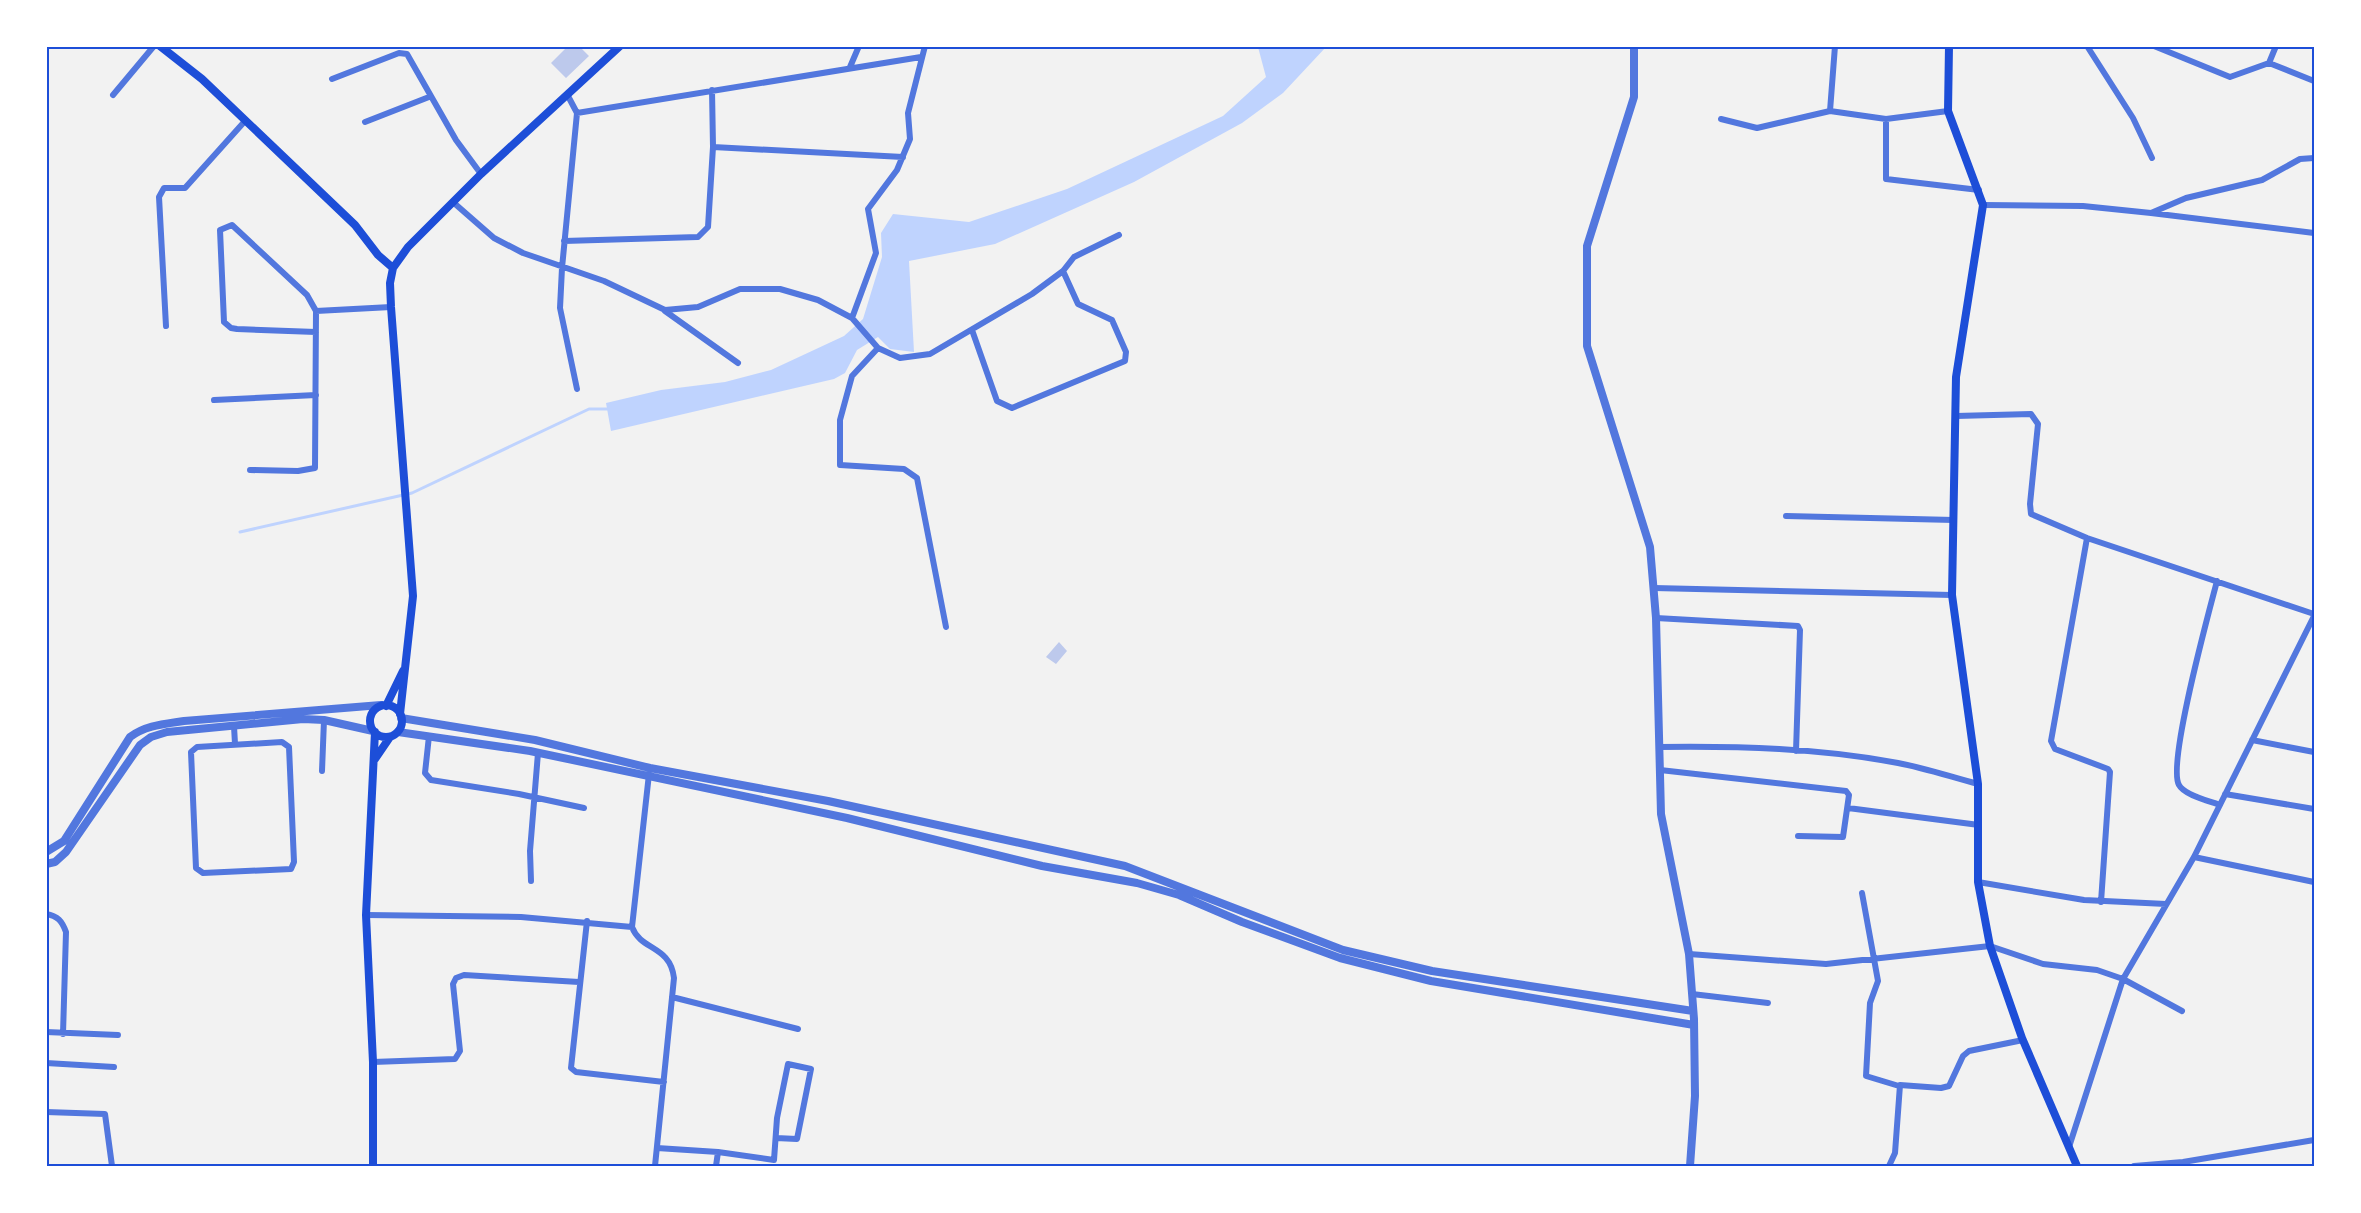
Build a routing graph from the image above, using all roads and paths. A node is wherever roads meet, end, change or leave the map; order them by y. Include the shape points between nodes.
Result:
1 (154, 46) edge
2 (160, 46) edge
3 (620, 46) edge
4 (860, 46) edge
5 (925, 46) edge
6 (1634, 46) edge
7 (1835, 46) edge
8 (1949, 46) edge
9 (2087, 46) edge
10 (2154, 46) edge
11 (2276, 46) edge
12 (921, 57) junction
13 (2269, 63) junction
14 (850, 67) junction
15 (332, 79) dead end
16 (2314, 81) edge
17 (712, 90) junction
18 (113, 95) dead end
19 (568, 96) junction
20 (429, 97) junction
21 (1830, 111) junction
22 (1947, 111) junction
23 (577, 113) junction
24 (1721, 119) dead end
25 (1886, 119) junction
26 (245, 121) junction
27 (365, 122) dead end
28 (713, 147) junction
29 (903, 157) junction
30 (2152, 158) dead end
31 (2314, 158) edge
32 (482, 174) junction
33 (1979, 190) junction
34 (454, 203) junction
35 (1983, 205) junction
36 (2151, 213) junction
37 (2314, 233) edge
38 (1119, 235) dead end
39 (564, 241) junction
40 (393, 268) junction
41 (562, 268) junction
42 (1063, 271) junction
43 (392, 308) junction
44 (665, 310) junction
45 (316, 311) junction
46 (852, 318) junction
47 (166, 326) dead end
48 (972, 330) junction
49 (316, 332) junction
50 (878, 348) junction
51 (738, 363) dead end
52 (577, 389) dead end
53 (316, 394) junction
54 (214, 400) dead end
55 (1956, 416) junction
56 (250, 470) dead end
57 (1786, 516) dead end
58 (1954, 520) junction
59 (2087, 538) junction
60 (2217, 581) junction
61 (1654, 588) junction
62 (1952, 595) junction
63 (2314, 615) edge
64 (1656, 618) junction
65 (946, 627) dead end
66 (406, 665) junction
67 (383, 705) junction
68 (401, 716) junction
69 (324, 720) junction
70 (234, 726) junction
71 (374, 731) junction
72 (394, 734) junction
73 (429, 736) junction
74 (2252, 740) junction
75 (235, 744) junction
76 (1659, 747) junction
77 (1796, 751) junction
78 (2314, 752) edge
79 (538, 753) junction
80 (375, 759) junction
81 (650, 768) junction
82 (1660, 770) junction
83 (322, 771) dead end
84 (648, 778) junction
85 (1978, 784) junction
86 (2225, 794) junction
87 (534, 796) junction
88 (2220, 805) junction
89 (584, 808) dead end
90 (1848, 808) junction
91 (2314, 809) edge
92 (1979, 825) junction
93 (1798, 836) dead end
94 (46, 852) edge
95 (2194, 857) junction
96 (46, 864) edge
97 (531, 881) dead end
98 (1978, 882) junction
99 (2314, 882) edge
100 (1862, 893) dead end
101 (2101, 902) junction
102 (2166, 904) junction
103 (46, 914) edge
104 (366, 915) junction
105 (587, 921) junction
106 (632, 927) junction
107 (1990, 946) junction
108 (1689, 954) junction
109 (1873, 959) junction
110 (2122, 979) junction
111 (579, 982) junction
112 (1692, 994) junction
113 (672, 997) junction
114 (1768, 1003) dead end
115 (1694, 1011) junction
116 (2182, 1011) dead end
117 (1694, 1025) junction
118 (798, 1029) dead end
119 (46, 1032) edge
120 (63, 1034) junction
121 (118, 1035) dead end
122 (2023, 1040) junction
123 (373, 1062) junction
124 (46, 1063) edge
125 (114, 1067) dead end
126 (664, 1082) junction
127 (1899, 1086) junction
128 (46, 1112) edge
129 (776, 1138) junction
130 (2314, 1140) edge
131 (657, 1148) junction
132 (2069, 1148) junction
133 (717, 1152) junction
134 (2184, 1164) edge
135 (112, 1167) edge
136 (373, 1167) edge
137 (656, 1167) edge
138 (716, 1167) edge
139 (1690, 1167) edge
140 (1889, 1167) edge
141 (2078, 1167) edge
142 (2134, 1167) edge

1 - 18 street
2 - 26 main road via 202,79
3 - 19 main road
4 - 14 street
5 - 12 street
6 - 61 street via 1634,97 1587,246 1587,346 1650,547
7 - 21 street
8 - 22 main road
9 - 30 street via 2133,118
10 - 13 street via 2230,77
11 - 13 street
12 - 14 street
12 - 29 street via 908,112 910,139
13 - 16 street
14 - 17 street
15 - 20 street via 403,53
17 - 23 street
17 - 28 street
19 - 23 street
19 - 32 main road
20 - 27 street
20 - 32 street
21 - 24 street via 1757,128
21 - 25 street
22 - 25 street
22 - 33 main road
23 - 39 street
25 - 33 street via 1886,180
26 - 40 main road via 355,225
26 - 47 street via 185,188 164,188 159,197
28 - 29 street
28 - 39 street via 708,227 698,237
29 - 46 street via 868,209 876,253
31 - 36 street via 2300,159 2262,180 2186,198
32 - 34 main road
33 - 35 main road
34 - 40 main road via 408,247
34 - 41 street via 494,238
35 - 36 street via 2084,206
35 - 55 main road via 1956,377
36 - 37 street
38 - 42 street via 1074,257
39 - 41 street
40 - 43 main road
41 - 44 street via 604,281
41 - 52 street via 560,308
42 - 48 street
42 - 48 street via 1078,304 1112,320 1126,352 1125,361 1012,408 997,401
43 - 45 street
43 - 66 main road via 412,596
44 - 46 street via 698,307 740,289 780,289 818,300
44 - 51 street
45 - 49 street
45 - 49 street via 307,295 232,225 220,230 227,326
46 - 50 street
48 - 50 street via 930,354 900,358
49 - 53 street
50 - 65 street via 852,376 840,420 840,465 904,469 917,478
53 - 54 street
53 - 56 street via 315,468
55 - 58 main road
55 - 59 street via 2031,414 2036,418 2031,514
57 - 58 street
58 - 62 main road
59 - 60 street
59 - 101 street via 2051,741 2055,749 2110,772
60 - 63 street
60 - 88 street via 2183,722 2177,779 2184,790
61 - 62 street
61 - 64 street
62 - 85 main road
63 - 74 street
64 - 76 street
64 - 77 street via 1798,626
66 - 67 main road
66 - 68 main road
67 - 68 main road
67 - 71 main road via 371,716
67 - 94 street via 184,721 137,732 130,737 64,841
68 - 72 main road
68 - 81 street via 535,740
69 - 70 street
69 - 71 street
69 - 83 street
70 - 75 street
70 - 96 street via 167,732 140,745 66,852
71 - 72 main road
71 - 80 main road
72 - 73 street
72 - 80 main road
73 - 79 street
73 - 87 street via 426,773 431,780
74 - 78 street
74 - 86 street
75 - 75 street via 282,742 289,747 294,862 291,869 203,873 196,868 191,752 197,747
76 - 77 street
76 - 82 street
77 - 85 street via 1898,763
79 - 84 street
79 - 87 street
80 - 104 main road
81 - 84 street
81 - 115 street via 828,801 1125,866 1343,950 1421,969
82 - 90 street via 1842,788 1849,795
82 - 108 street via 1661,814
84 - 106 street
84 - 117 street via 847,818 1042,866 1137,883 1179,895 1340,958 1431,981
85 - 92 main road
86 - 88 street
86 - 91 street
87 - 89 street
87 - 97 street
88 - 95 street
90 - 92 street
90 - 93 street via 1843,837
92 - 98 main road
95 - 99 street
95 - 102 street
98 - 101 street
98 - 107 main road
100 - 109 street
101 - 102 street
102 - 110 street
103 - 120 street via 62,921 66,932
104 - 105 street
104 - 123 main road
105 - 106 street
105 - 111 street
106 - 113 street via 672,966
107 - 109 street
107 - 110 street via 2043,964 2097,970
107 - 122 main road
108 - 109 street via 1826,964
108 - 112 street
109 - 127 street via 1878,981 1870,1003 1866,1076
110 - 116 street
110 - 132 street
111 - 123 street via 464,975 456,978 453,984 460,1051 455,1059
111 - 126 street via 571,1068 576,1072
112 - 114 street
112 - 115 street
113 - 118 street
113 - 126 street
115 - 117 street
117 - 139 street
119 - 120 street
120 - 121 street
122 - 127 street via 1969,1051 1949,1086
122 - 132 main road
123 - 136 main road
124 - 125 street
126 - 131 street
127 - 140 street via 1895,1154
128 - 135 street via 105,1114
129 - 129 street via 788,1064 811,1070 797,1139
129 - 133 street via 774,1160
130 - 134 street
131 - 133 street
131 - 137 street
132 - 141 main road
133 - 138 street
134 - 142 street

